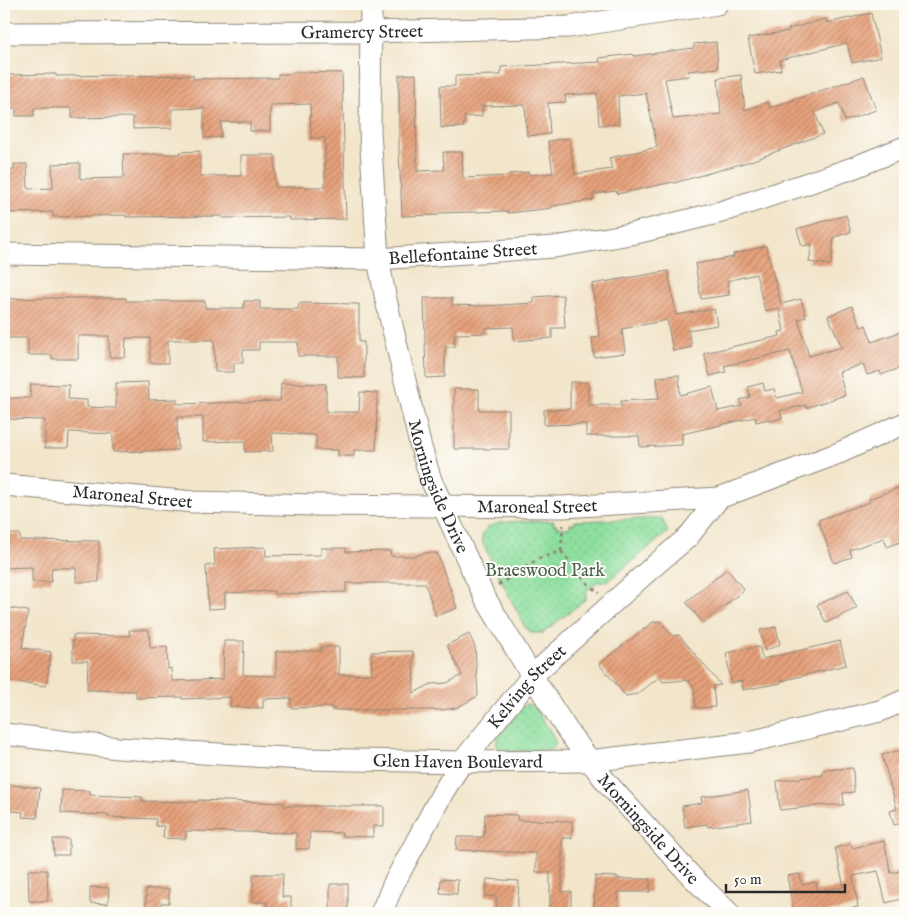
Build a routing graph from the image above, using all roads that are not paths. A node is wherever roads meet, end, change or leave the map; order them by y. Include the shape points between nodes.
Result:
1 (371, 4) edge
2 (717, 4) edge
3 (370, 32) junction
4 (4, 33) edge
5 (905, 147) edge
6 (4, 254) edge
7 (378, 259) junction
8 (905, 423) edge
9 (4, 485) edge
10 (719, 498) junction
11 (443, 507) junction
12 (532, 676) junction
13 (905, 700) edge
14 (4, 734) edge
15 (589, 761) junction
16 (462, 762) junction
17 (381, 913) edge
18 (729, 913) edge

1 - 3 street, Morningside Drive
2 - 3 street, Gramercy Street via 569,26
3 - 4 street, Gramercy Street
3 - 7 street, Morningside Drive via 370,132
5 - 7 street, Bellefontaine Street via 850,169 720,212 636,233 555,247
6 - 7 street, Bellefontaine Street
7 - 11 street, Morningside Drive via 420,444
8 - 10 street, Maroneal Street via 839,453
9 - 11 street, Maroneal Street via 194,502
10 - 11 street, Maroneal Street via 562,507
10 - 12 street, Kelving Street via 688,537
11 - 12 street, Morningside Drive via 484,596
12 - 15 street, Morningside Drive
12 - 16 street, Kelving Street
13 - 15 street, Glen Haven Boulevard via 880,711 749,742
14 - 16 street, Glen Haven Boulevard via 118,748 303,759
15 - 16 street, Glen Haven Boulevard
15 - 18 street, Morningside Drive via 692,878
16 - 17 street, Kelving Street via 394,883

